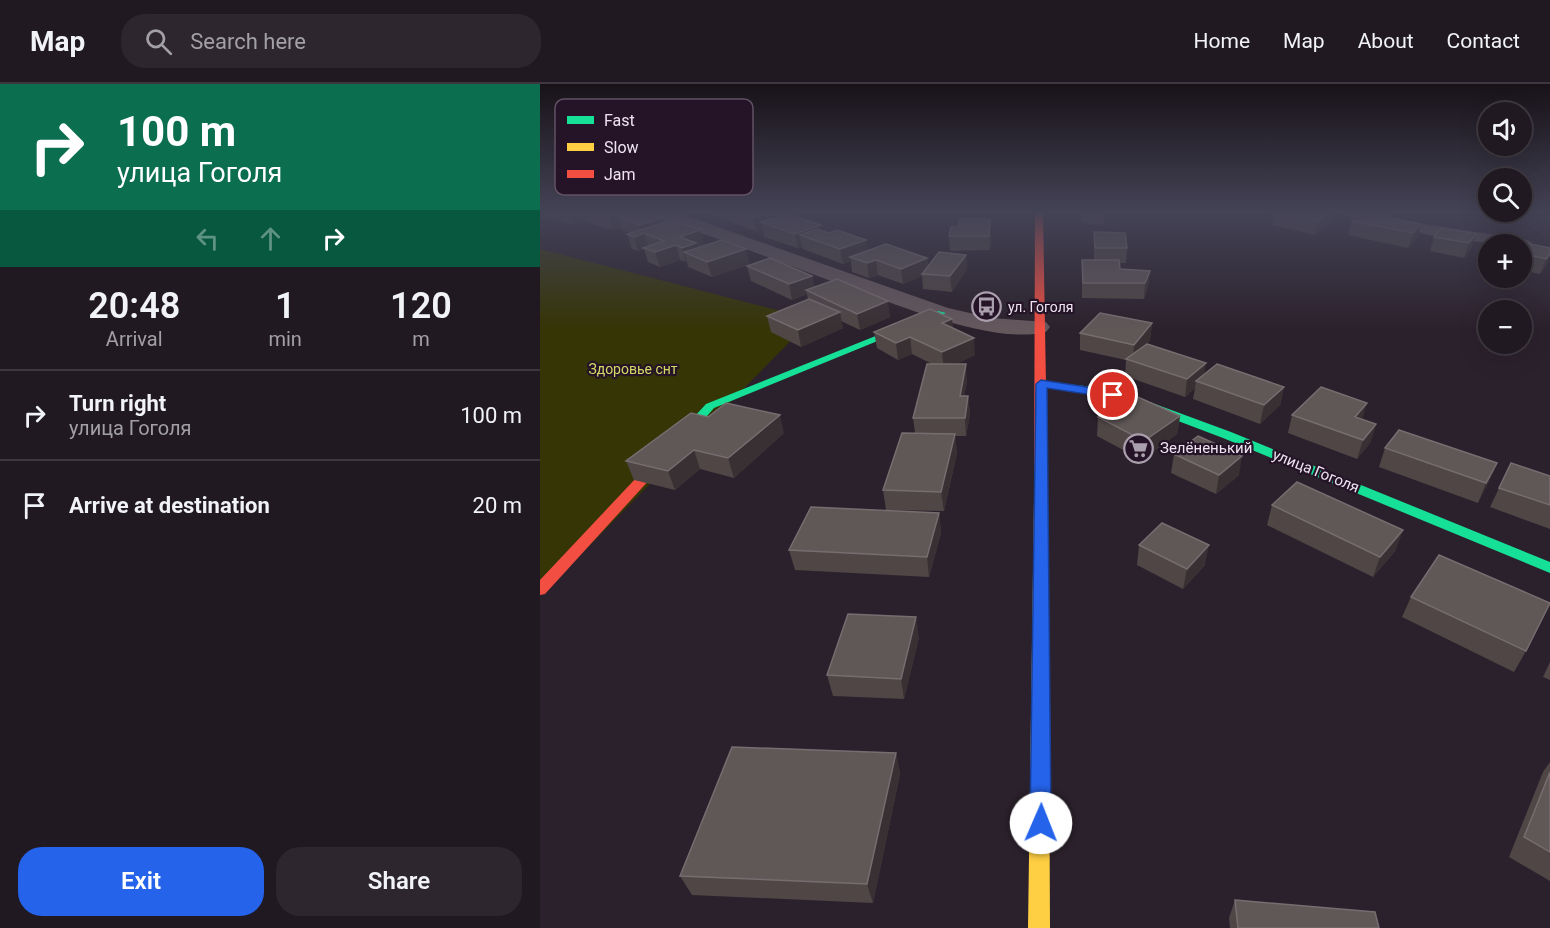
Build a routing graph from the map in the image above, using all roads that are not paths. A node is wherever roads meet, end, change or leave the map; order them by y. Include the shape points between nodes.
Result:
1 (765, 250) edge
2 (1039, 250) edge
3 (940, 313) junction
4 (1038, 327) junction
5 (1041, 384) junction
6 (1550, 568) edge
7 (540, 590) edge
8 (1040, 928) edge

1 - 3 street
2 - 4 street
3 - 4 street via 992,325
3 - 7 street via 710,406
4 - 5 street
5 - 6 street, улица Гоголя via 1132,399
5 - 8 street

